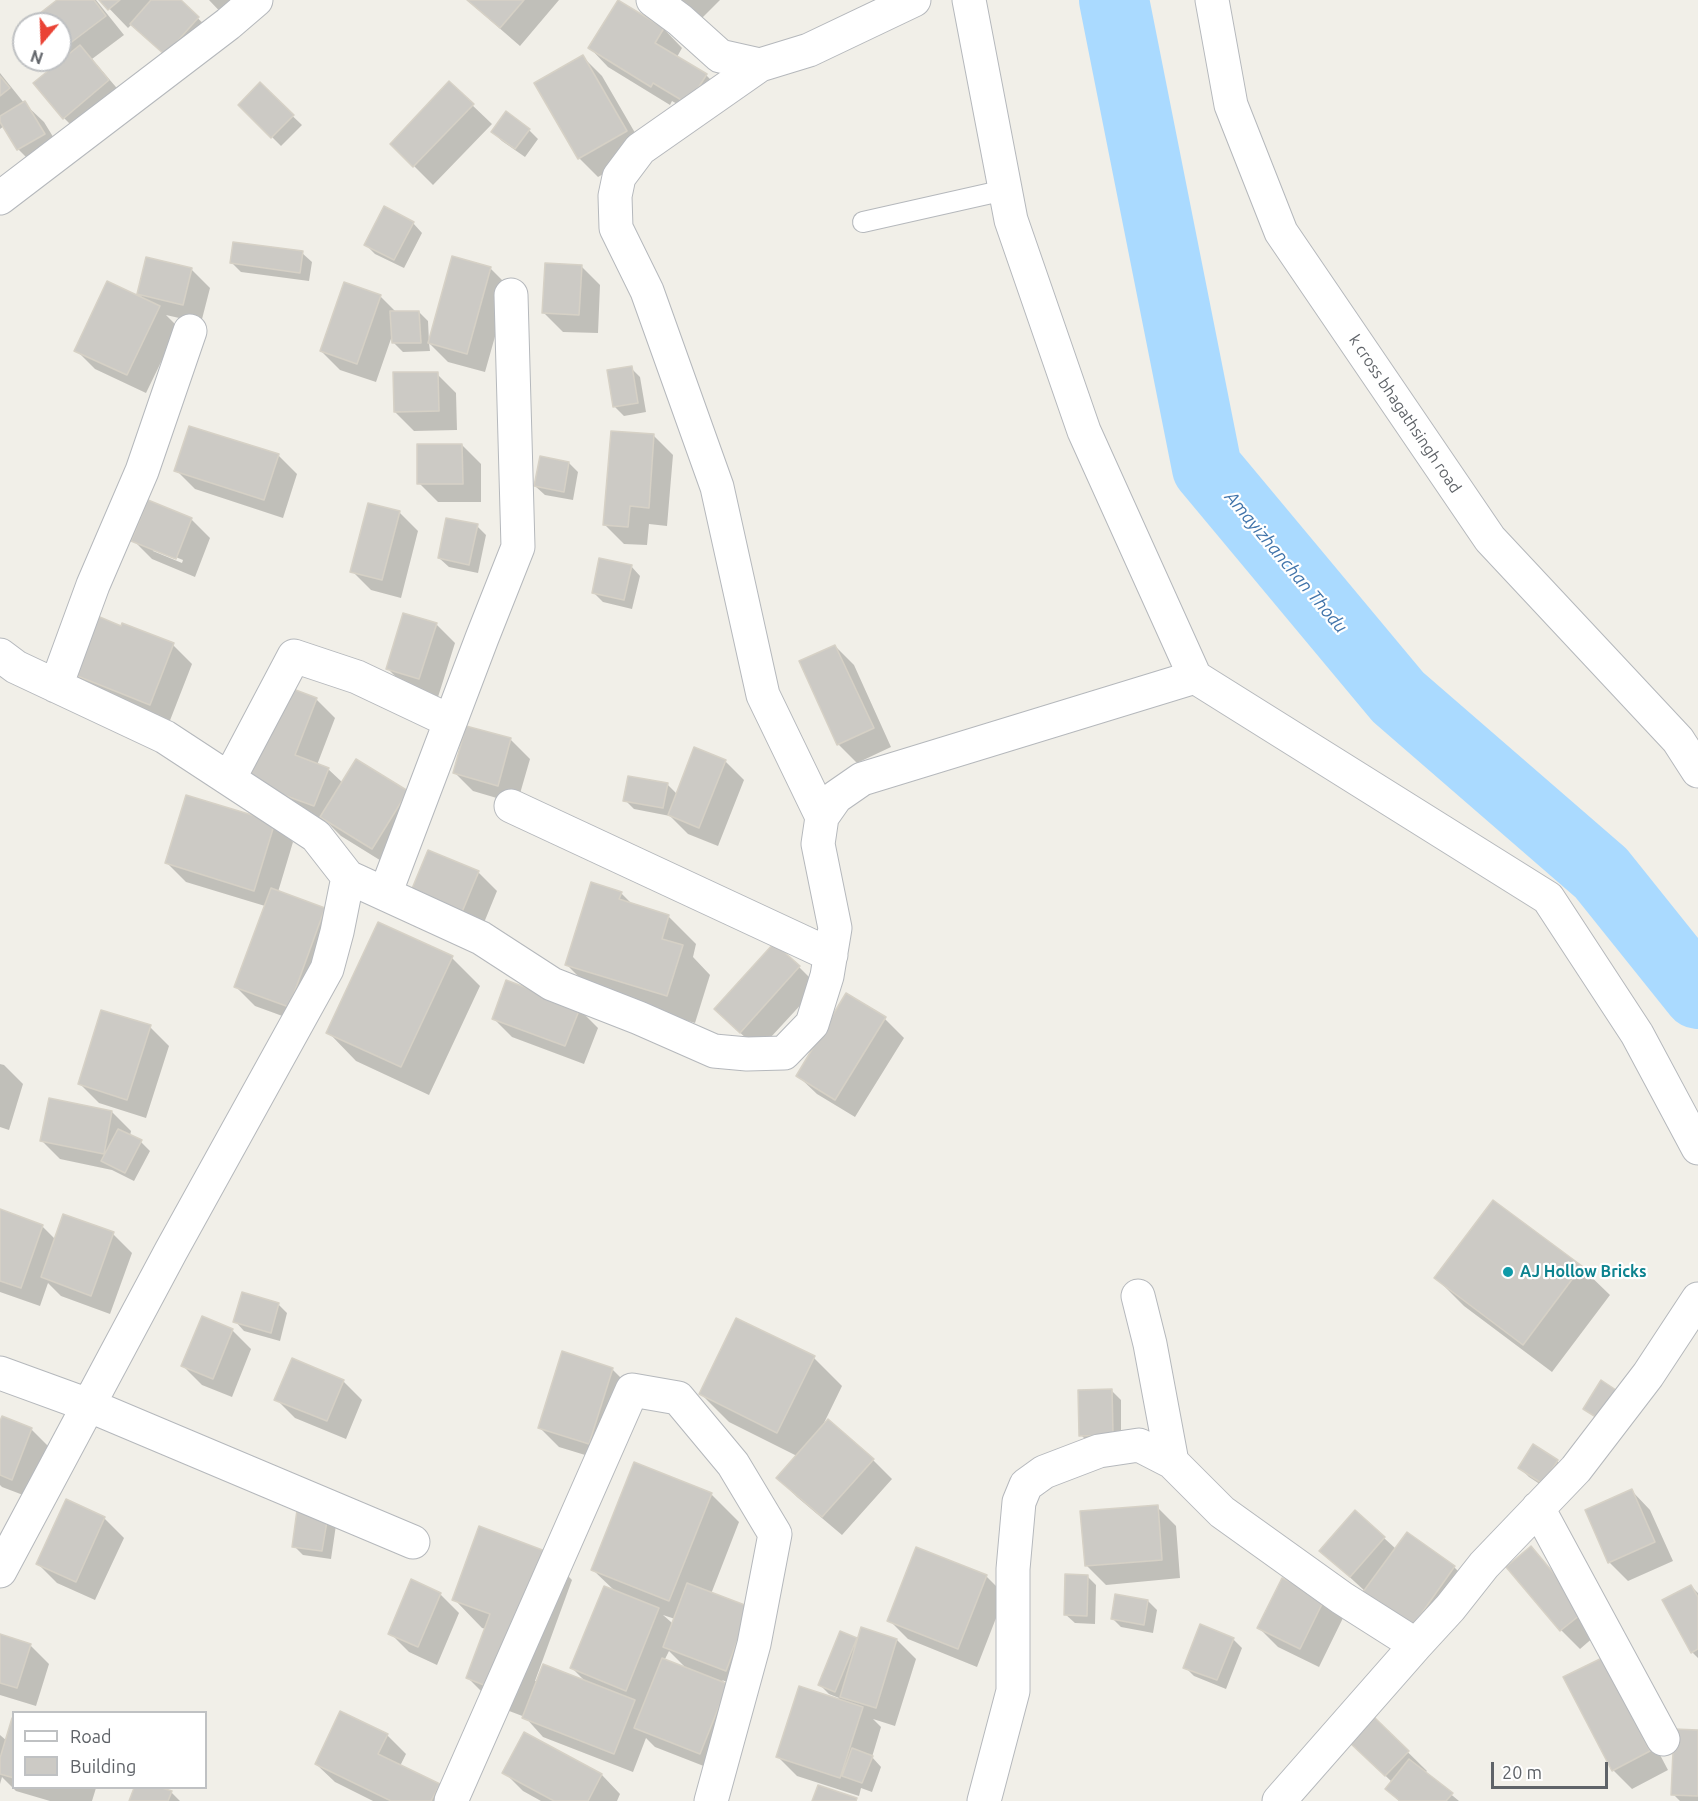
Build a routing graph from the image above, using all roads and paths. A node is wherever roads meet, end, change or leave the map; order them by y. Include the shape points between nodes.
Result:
1 (256, 0) edge
2 (652, 0) edge
3 (914, 0) edge
4 (969, 0) edge
5 (1212, 0) edge
6 (760, 65) junction
7 (1005, 190) junction
8 (0, 198) edge
9 (863, 222) dead end
10 (511, 295) dead end
11 (190, 331) dead end
12 (0, 654) edge
13 (1195, 677) junction
14 (56, 686) junction
15 (450, 721) junction
16 (1698, 771) edge
17 (229, 779) junction
18 (510, 806) dead end
19 (822, 817) junction
20 (348, 877) junction
21 (385, 894) junction
22 (831, 955) junction
23 (1698, 1148) edge
24 (1138, 1296) dead end
25 (1698, 1299) edge
26 (0, 1373) edge
27 (88, 1405) junction
28 (1172, 1462) junction
29 (1538, 1508) junction
30 (413, 1542) dead end
31 (0, 1572) edge
32 (1416, 1645) junction
33 (1663, 1739) dead end
34 (451, 1801) edge
35 (711, 1801) edge
36 (984, 1801) edge
37 (1279, 1801) edge

1 - 8 street
2 - 6 street via 720,56
3 - 6 street via 809,50
4 - 7 street
5 - 16 street, k cross bhagathsingh road via 1232,105 1281,232 1490,539 1678,741
6 - 19 street via 640,149 619,177 616,228 647,291 717,487 763,695
7 - 9 lane
7 - 13 street via 1011,220 1084,431
10 - 15 street via 518,547
11 - 14 street via 142,471 93,585
12 - 14 street via 16,667
13 - 19 street via 862,779 836,797
13 - 23 street via 1548,898 1637,1034
14 - 17 street via 165,737
15 - 17 street via 357,677 294,656
15 - 21 street
17 - 20 street via 316,836
18 - 22 street
19 - 22 street via 818,844 835,928
20 - 21 street
20 - 27 street via 327,969
21 - 22 street via 481,938 552,984 714,1051 784,1053 812,1024
24 - 28 street
25 - 29 street via 1648,1374 1576,1469
26 - 27 street
27 - 30 street
27 - 31 street
28 - 32 street via 1222,1512 1342,1598
28 - 36 street via 1139,1445 1099,1451 1044,1472 1026,1485 1019,1502 1013,1569 1013,1690
29 - 32 street
29 - 33 street
32 - 37 street
34 - 35 street via 632,1390 678,1398 734,1464 775,1534 754,1644

